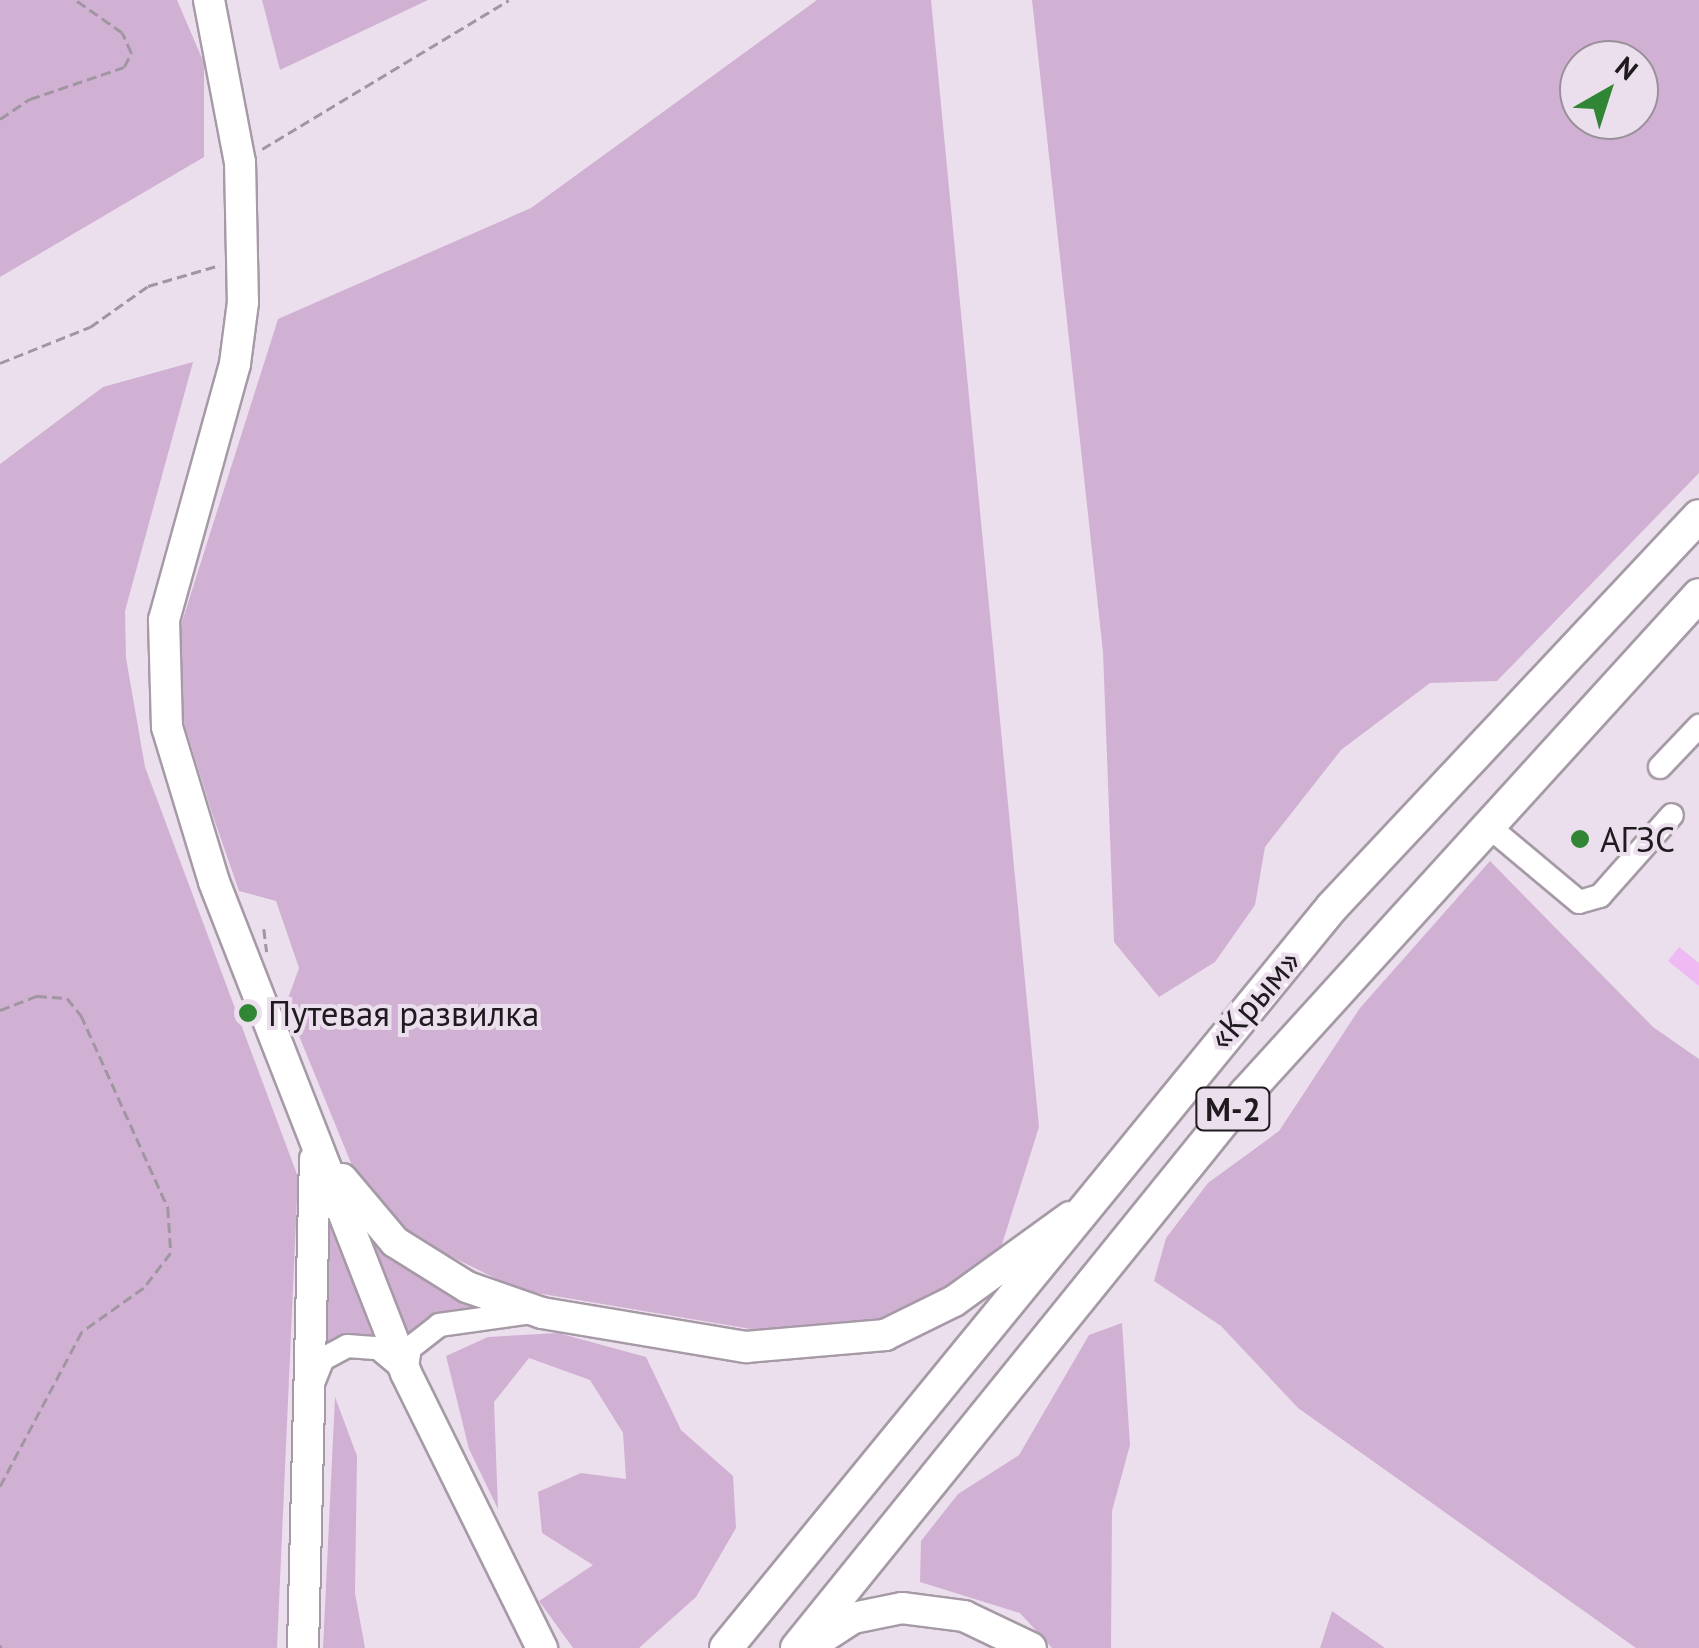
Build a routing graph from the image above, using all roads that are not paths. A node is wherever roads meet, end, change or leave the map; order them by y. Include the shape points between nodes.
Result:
1 (209, 0) edge
2 (1699, 516) edge
3 (1699, 595) edge
4 (1699, 726) edge
5 (1660, 766) dead end
6 (1672, 816) dead end
7 (1486, 824) junction
8 (314, 1136) junction
9 (1076, 1212) junction
10 (542, 1313) junction
11 (406, 1373) junction
12 (313, 1382) junction
13 (303, 1648) edge
14 (542, 1648) edge
15 (726, 1648) edge
16 (797, 1648) edge
17 (807, 1648) edge
18 (1031, 1648) edge

1 - 8 main road via 240,162 244,259 235,364 169,590 162,688 190,816
2 - 9 highway, «Крым» / М-2 via 1332,907
3 - 7 highway, «Крым» / М-2
4 - 5 street
6 - 7 street via 1600,896 1580,902
7 - 16 highway, «Крым» / М-2 via 1144,1214
8 - 10 main road via 407,1251 452,1280
8 - 11 main road
8 - 12 main road
9 - 10 main road via 934,1312 851,1343 728,1345
9 - 15 highway, «Крым» / М-2
10 - 11 street via 440,1325 410,1348
11 - 12 street via 378,1348 347,1346 323,1359
11 - 14 main road
12 - 13 main road
17 - 18 main road via 852,1618 902,1608 977,1620

